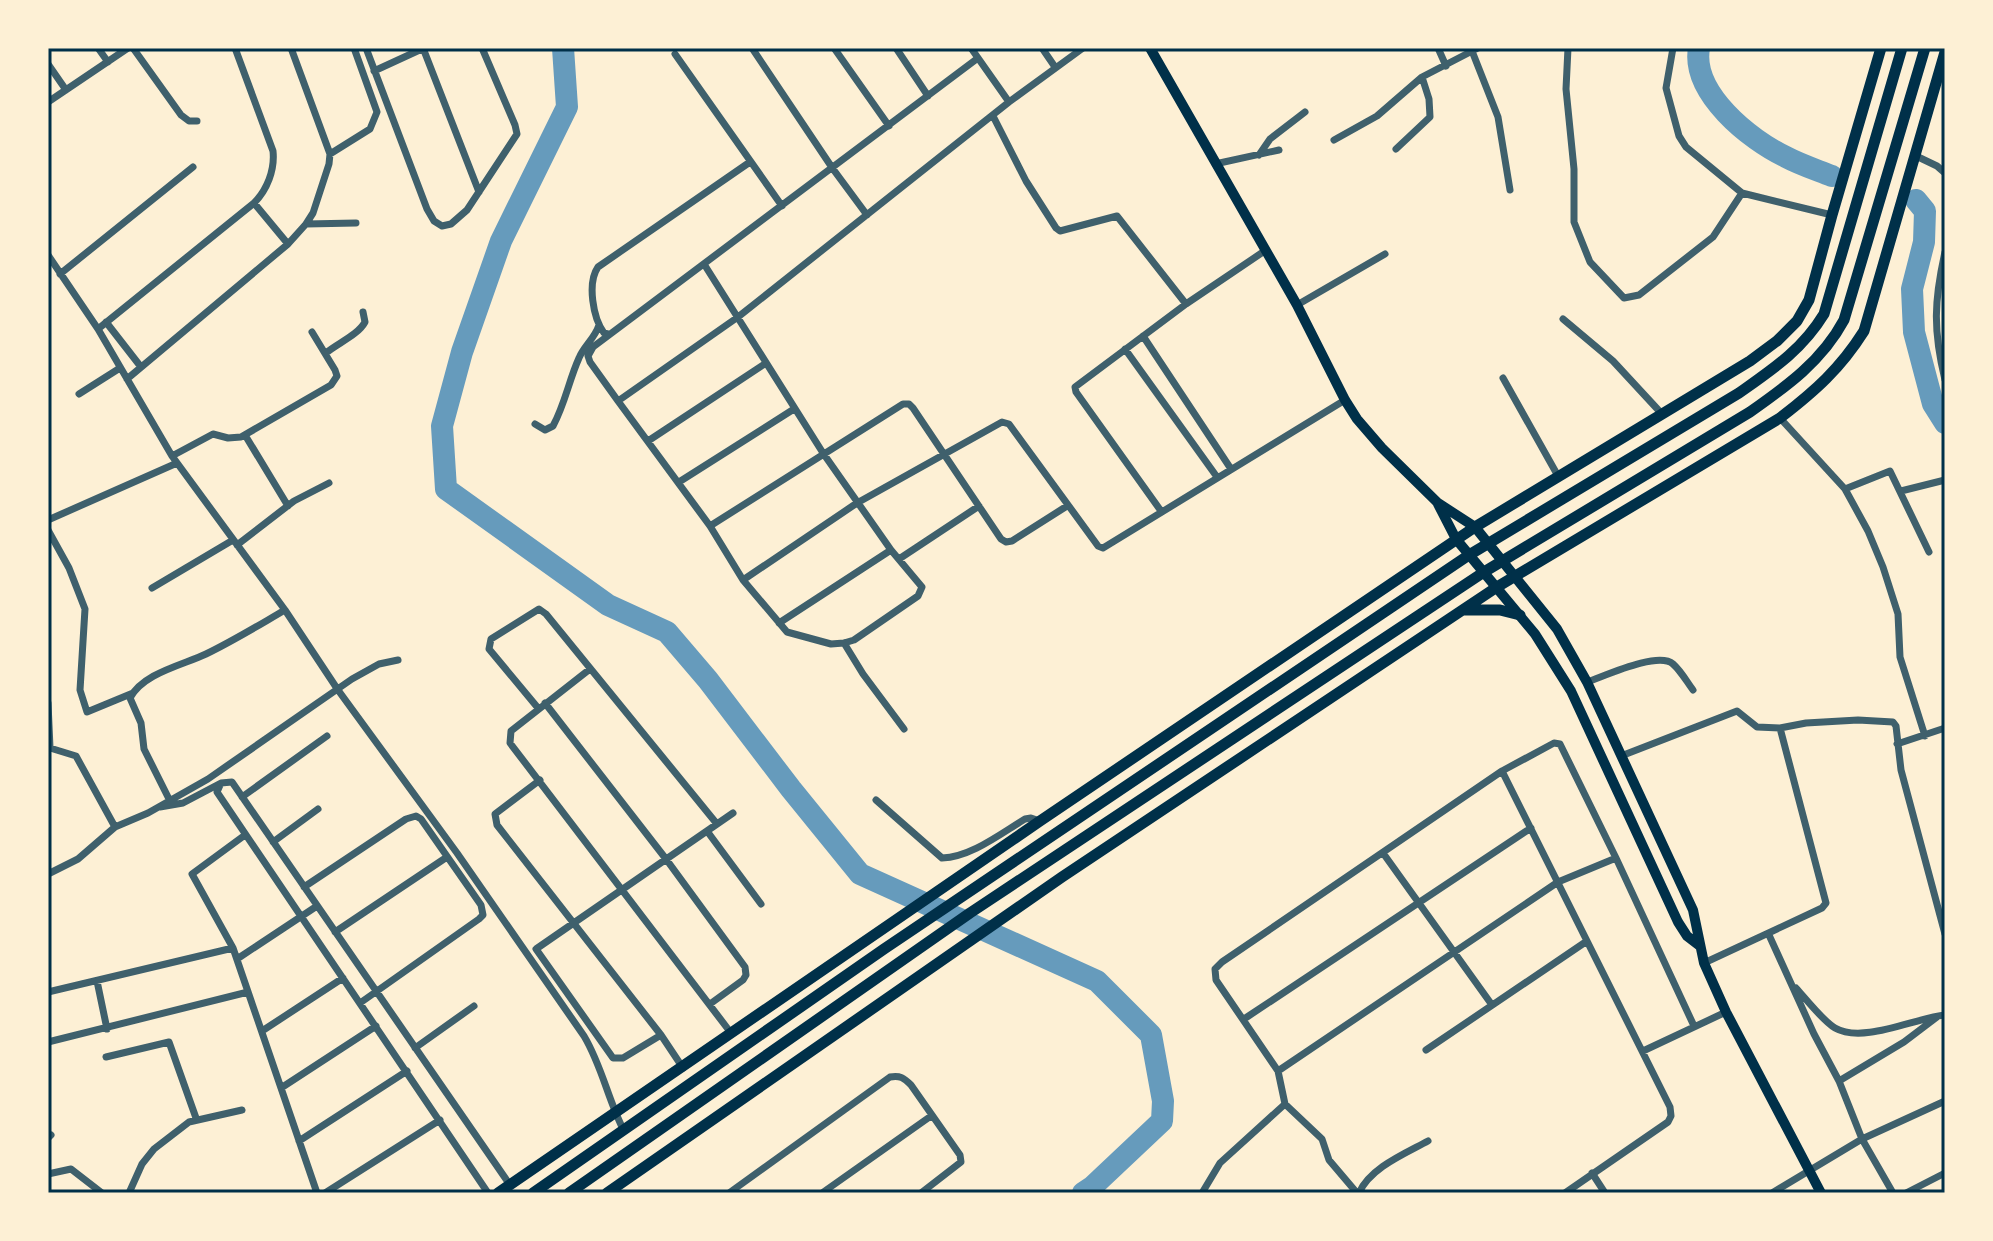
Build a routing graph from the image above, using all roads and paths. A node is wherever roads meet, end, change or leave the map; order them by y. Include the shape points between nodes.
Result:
1 (98, 48) edge
2 (130, 48) edge
3 (235, 48) edge
4 (291, 48) edge
5 (354, 48) edge
6 (366, 48) edge
7 (424, 48) edge
8 (482, 48) edge
9 (752, 48) edge
10 (834, 48) edge
11 (896, 48) edge
12 (971, 48) edge
13 (1042, 48) edge
14 (1083, 48) edge
15 (1150, 48) edge
16 (1438, 48) edge
17 (1568, 48) edge
18 (1673, 48) edge
19 (1881, 48) edge
20 (1902, 48) edge
21 (1925, 48) edge
22 (1475, 50) edge
23 (1945, 52) edge
24 (675, 54) dead end
25 (978, 58) junction
26 (108, 62) junction
27 (48, 64) edge
28 (1446, 66) junction
29 (1055, 67) junction
30 (374, 71) junction
31 (1422, 77) junction
32 (66, 90) junction
33 (928, 96) junction
34 (48, 102) edge
35 (1009, 102) junction
36 (1305, 112) dead end
37 (993, 116) junction
38 (197, 121) dead end
39 (1880, 125) junction
40 (889, 126) junction
41 (1901, 132) junction
42 (1334, 140) dead end
43 (1396, 149) dead end
44 (1279, 150) dead end
45 (330, 154) junction
46 (1259, 155) junction
47 (1914, 155) junction
48 (750, 162) junction
49 (1215, 164) junction
50 (193, 167) dead end
51 (833, 169) junction
52 (1945, 173) edge
53 (1510, 190) dead end
54 (479, 192) junction
55 (1742, 193) junction
56 (254, 203) junction
57 (782, 206) junction
58 (867, 215) junction
59 (1832, 215) junction
60 (356, 223) dead end
61 (306, 224) junction
62 (288, 244) junction
63 (1266, 250) junction
64 (1945, 252) edge
65 (1385, 254) dead end
66 (48, 255) edge
67 (704, 264) junction
68 (60, 274) junction
69 (1186, 304) junction
70 (1297, 305) junction
71 (363, 312) dead end
72 (738, 317) junction
73 (1563, 319) dead end
74 (106, 322) junction
75 (599, 325) junction
76 (98, 329) junction
77 (312, 332) dead end
78 (608, 334) junction
79 (1143, 336) junction
80 (1125, 349) junction
81 (326, 353) junction
82 (766, 363) junction
83 (141, 367) junction
84 (120, 368) junction
85 (1503, 378) dead end
86 (127, 379) junction
87 (1945, 380) edge
88 (79, 394) dead end
89 (1345, 400) junction
90 (618, 401) junction
91 (794, 409) junction
92 (1662, 414) junction
93 (1780, 418) junction
94 (535, 424) dead end
95 (245, 435) junction
96 (648, 441) junction
97 (823, 453) junction
98 (945, 453) junction
99 (174, 460) junction
100 (1231, 469) junction
101 (1558, 476) junction
102 (1217, 477) junction
103 (1945, 480) edge
104 (679, 482) junction
105 (329, 483) dead end
106 (1845, 489) junction
107 (1901, 491) junction
108 (857, 503) junction
109 (1438, 503) junction
110 (288, 506) junction
111 (979, 506) junction
112 (1067, 506) junction
113 (1161, 511) junction
114 (48, 520) edge
115 (710, 526) junction
116 (1475, 527) junction
117 (48, 530) edge
118 (1456, 539) junction
119 (235, 542) junction
120 (1488, 543) junction
121 (891, 550) junction
122 (1929, 552) dead end
123 (1469, 555) junction
124 (899, 559) junction
125 (1503, 560) junction
126 (1484, 572) junction
127 (1516, 575) junction
128 (743, 580) junction
129 (1497, 587) junction
130 (152, 588) dead end
131 (285, 610) junction
132 (1464, 610) junction
133 (1520, 615) junction
134 (779, 623) junction
135 (844, 643) junction
136 (398, 660) dead end
137 (590, 669) junction
138 (1587, 682) junction
139 (338, 690) junction
140 (1693, 690) dead end
141 (133, 693) junction
142 (48, 703) edge
143 (541, 706) junction
144 (1780, 728) junction
145 (1945, 728) edge
146 (904, 729) dead end
147 (327, 736) dead end
148 (1925, 736) junction
149 (1897, 744) junction
150 (49, 749) edge
151 (1621, 756) junction
152 (1502, 771) junction
153 (215, 774) junction
154 (540, 780) junction
155 (221, 783) junction
156 (242, 797) junction
157 (876, 800) dead end
158 (170, 801) junction
159 (160, 807) junction
160 (318, 809) dead end
161 (733, 813) dead end
162 (1040, 821) junction
163 (717, 824) junction
164 (115, 827) junction
165 (1531, 828) junction
166 (707, 831) junction
167 (245, 835) junction
168 (273, 842) junction
169 (1383, 853) junction
170 (447, 857) junction
171 (1616, 858) junction
172 (666, 859) junction
173 (48, 874) edge
174 (1558, 882) junction
175 (1682, 886) junction
176 (304, 887) junction
177 (623, 889) junction
178 (1665, 895) junction
179 (1419, 903) junction
180 (761, 904) dead end
181 (317, 906) junction
182 (301, 916) junction
183 (574, 923) junction
184 (335, 932) junction
185 (1945, 934) edge
186 (1769, 935) junction
187 (1587, 941) junction
188 (1700, 946) junction
189 (233, 948) junction
190 (1454, 952) junction
191 (237, 959) junction
192 (1704, 963) junction
193 (343, 978) junction
194 (97, 981) junction
195 (1794, 987) junction
196 (48, 992) edge
197 (248, 992) junction
198 (376, 992) junction
199 (360, 1003) junction
200 (710, 1004) junction
201 (1492, 1005) junction
202 (474, 1006) dead end
203 (1726, 1012) junction
204 (1942, 1015) edge
205 (1244, 1019) junction
206 (376, 1026) junction
207 (1694, 1026) junction
208 (107, 1029) junction
209 (262, 1031) junction
210 (731, 1033) junction
211 (661, 1035) junction
212 (48, 1042) edge
213 (415, 1048) junction
214 (1426, 1050) dead end
215 (1643, 1051) junction
216 (106, 1057) dead end
217 (683, 1068) junction
218 (407, 1071) junction
219 (1278, 1071) junction
220 (1839, 1081) junction
221 (281, 1088) junction
222 (1945, 1101) edge
223 (1285, 1104) junction
224 (242, 1110) dead end
225 (616, 1114) junction
226 (931, 1116) junction
227 (196, 1118) junction
228 (440, 1120) junction
229 (624, 1131) junction
230 (1862, 1139) junction
231 (299, 1141) junction
232 (1428, 1141) dead end
233 (485, 1149) junction
234 (625, 1154) junction
235 (468, 1161) junction
236 (1810, 1171) junction
237 (637, 1173) junction
238 (1592, 1173) junction
239 (1945, 1173) edge
240 (48, 1174) edge
241 (510, 1185) junction
242 (832, 1190) edge
243 (102, 1193) edge
244 (129, 1193) edge
245 (317, 1193) edge
246 (325, 1193) edge
247 (488, 1193) edge
248 (498, 1193) edge
249 (533, 1193) edge
250 (569, 1193) edge
251 (607, 1193) edge
252 (729, 1193) edge
253 (822, 1193) edge
254 (921, 1193) edge
255 (1202, 1193) edge
256 (1358, 1193) edge
257 (1565, 1193) edge
258 (1605, 1193) edge
259 (1772, 1193) edge
260 (1821, 1193) edge
261 (1893, 1193) edge
262 (1906, 1193) edge

1 - 26 street
2 - 26 street
2 - 38 street via 181,115
3 - 56 street via 274,158 265,189
4 - 45 street
5 - 45 street via 377,112 370,129
6 - 30 street
7 - 30 street
7 - 54 street
8 - 54 street via 517,134
9 - 51 street
10 - 40 street
11 - 33 street
12 - 25 street
13 - 29 street
14 - 29 street
15 - 49 main road
16 - 28 street
17 - 55 street via 1574,222 1590,262 1624,298 1639,295 1713,237
18 - 55 street via 1666,88 1679,136
19 - 59 main road
20 - 39 main road
21 - 41 main road
22 - 28 street
22 - 53 street via 1498,117
23 - 47 main road
24 - 48 street
25 - 33 street
25 - 35 street
26 - 32 street
27 - 32 street
28 - 31 street
29 - 35 street
30 - 54 street via 434,221 451,224
31 - 42 street via 1377,116
31 - 43 street via 1430,117
32 - 34 street
33 - 40 street
35 - 37 street
36 - 46 street via 1270,139
37 - 58 street
37 - 69 street via 1056,228 1070,231 1117,216
39 - 41 main road
39 - 120 main road via 1824,314 1809,339 1739,393
40 - 51 street
41 - 125 main road via 1844,320 1825,350 1750,412
44 - 46 street
45 - 61 street
46 - 49 street
47 - 52 street
47 - 93 main road via 1864,331 1836,371
48 - 57 street
48 - 75 street via 598,267 593,278
49 - 63 main road
50 - 68 street
51 - 57 street
51 - 58 street
55 - 59 street
56 - 62 street
56 - 74 street
57 - 67 street
58 - 72 street
59 - 92 main road via 1809,300 1797,321 1750,361
60 - 61 street
61 - 62 street
62 - 83 street
63 - 69 street
63 - 70 main road
64 - 87 street via 1937,290 1936,343
65 - 70 street
66 - 68 street
67 - 72 street
67 - 78 street
68 - 76 street
69 - 79 street
70 - 89 main road
71 - 81 street via 365,322 358,333
72 - 82 street
72 - 90 street
73 - 92 street via 1613,361
74 - 76 street
74 - 83 street
75 - 78 street
75 - 94 street via 577,361 553,426 545,430
76 - 84 street
77 - 81 street
78 - 90 street via 588,356
79 - 80 street
79 - 100 street
80 - 102 street
80 - 113 street via 1074,390
81 - 95 street via 337,376 331,385
82 - 91 street
82 - 96 street
83 - 86 street
84 - 86 street
84 - 88 street
85 - 101 street
86 - 99 street
89 - 100 street
89 - 109 main road via 1382,448
90 - 96 street
91 - 97 street
91 - 104 street
92 - 101 main road
93 - 106 street
93 - 127 main road
95 - 99 street via 234,439 213,434
95 - 110 street
96 - 104 street
97 - 98 street via 909,404
97 - 108 street
97 - 115 street
98 - 108 street
98 - 111 street
98 - 112 street via 1005,422
99 - 114 street
99 - 119 street
100 - 102 street
101 - 116 main road
102 - 113 street
103 - 107 street
104 - 115 street
105 - 110 street
106 - 107 street via 1886,471
106 - 148 street via 1883,567 1898,614 1904,674
107 - 122 street
108 - 121 street
108 - 128 street
109 - 116 main road
109 - 118 main road
110 - 119 street
111 - 112 street via 1006,542
111 - 124 street
112 - 113 street via 1103,548
115 - 128 street
116 - 118 main road
116 - 120 main road
117 - 141 street via 85,609 80,690 87,712
118 - 123 main road
118 - 162 main road
119 - 130 street
119 - 131 street
120 - 123 main road
120 - 125 main road
121 - 124 street
121 - 134 street
123 - 126 main road
123 - 229 main road
124 - 135 street via 922,591
125 - 126 main road
125 - 127 main road
126 - 129 main road
126 - 234 main road via 1051,859
127 - 129 main road
127 - 138 main road via 1557,629
128 - 134 street
129 - 132 main road
129 - 133 main road
131 - 139 street
131 - 141 street via 152,678
132 - 133 main road
132 - 237 main road via 1062,877
133 - 178 main road via 1571,691
134 - 135 street via 808,640
135 - 146 street
136 - 139 street via 379,664
137 - 143 street
137 - 143 street via 539,609 491,639 489,649
137 - 163 street
138 - 140 street via 1662,659 1674,665
138 - 151 main road
139 - 153 street
139 - 225 street via 584,1036
141 - 158 street via 144,749
142 - 150 street
143 - 154 street via 510,737
143 - 172 street
144 - 149 street via 1883,720 1896,726
144 - 151 street via 1751,724 1737,711
144 - 186 street via 1826,903
145 - 148 street
147 - 156 street
148 - 149 street
149 - 185 street
150 - 164 street via 76,756
151 - 175 main road
152 - 165 street
152 - 169 street
152 - 171 street via 1558,742
153 - 155 street
153 - 158 street
154 - 177 street
154 - 183 street via 495,819
155 - 156 street via 232,782
155 - 159 street via 183,803
155 - 167 street via 217,792
156 - 168 street
157 - 162 street via 942,858 971,850 1025,819
158 - 159 street
159 - 164 street
160 - 168 street
161 - 163 street
162 - 210 main road
163 - 166 street
164 - 173 street via 78,859
165 - 174 street
165 - 179 street
166 - 172 street
166 - 180 street
167 - 182 street
167 - 189 street via 192,874
168 - 176 street
169 - 179 street
169 - 205 street via 1215,969 1216,980
170 - 176 street via 416,816
170 - 184 street
170 - 198 street via 483,915
171 - 174 street
171 - 207 street
172 - 177 street
172 - 200 street via 745,967 743,980
174 - 187 street
174 - 190 street
175 - 178 main road
175 - 188 main road
176 - 181 street
177 - 183 street
177 - 200 street
178 - 188 main road via 1683,929
179 - 190 street
179 - 205 street
181 - 182 street
181 - 184 street
182 - 191 street
182 - 193 street
183 - 211 street
183 - 211 street via 536,949 607,1051 613,1058 623,1058
184 - 198 street
186 - 192 street
186 - 195 street
187 - 201 street
187 - 215 street
188 - 192 main road
189 - 191 street
189 - 194 street
190 - 201 street
190 - 219 street
191 - 197 street
192 - 203 main road
193 - 199 street
193 - 209 street
194 - 196 street
194 - 208 street
195 - 204 street via 1834,1027 1846,1032 1876,1031
195 - 220 street
197 - 208 street
197 - 209 street
198 - 199 street
198 - 213 street
199 - 206 street
200 - 210 street
201 - 214 street
202 - 213 street
203 - 207 street
203 - 236 main road
204 - 220 street
205 - 219 street
206 - 218 street
206 - 221 street
207 - 215 street
208 - 212 street
209 - 221 street
210 - 217 main road
211 - 217 street
213 - 233 street
215 - 238 street via 1671,1116
216 - 227 street via 169,1042
217 - 225 main road
218 - 228 street
218 - 231 street
219 - 223 street
220 - 230 street
221 - 231 street
222 - 230 street
223 - 255 street via 1220,1163
223 - 256 street via 1322,1139 1329,1160
224 - 227 street
225 - 229 street
225 - 241 main road
226 - 242 street
226 - 252 street via 903,1077 890,1077
226 - 254 street via 961,1162
227 - 244 street via 154,1149
228 - 235 street
228 - 246 street
229 - 249 main road
230 - 236 street
230 - 261 street
231 - 245 street
232 - 256 street via 1380,1169
233 - 235 street
233 - 241 street
234 - 237 main road
234 - 250 main road
235 - 247 street
236 - 259 street
236 - 260 main road
237 - 251 main road
238 - 257 street
238 - 258 street
239 - 262 street
240 - 243 street via 71,1169
241 - 248 main road
242 - 253 street

